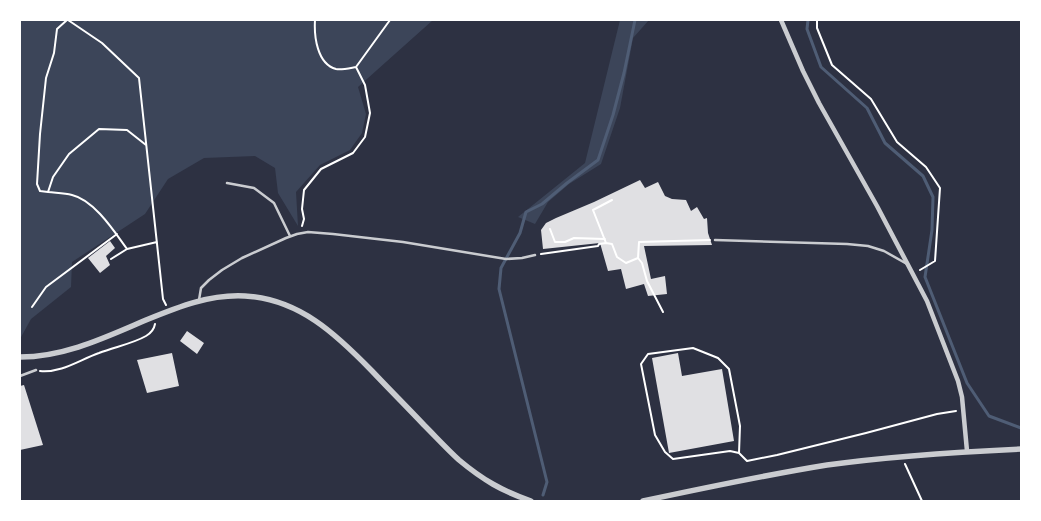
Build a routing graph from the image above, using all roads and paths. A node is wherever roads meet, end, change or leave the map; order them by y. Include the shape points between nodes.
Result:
1 (68, 20) edge
2 (315, 20) edge
3 (390, 20) edge
4 (781, 20) edge
5 (817, 20) edge
6 (356, 67) junction
7 (146, 145) junction
8 (226, 183) dead end
9 (48, 192) junction
10 (612, 200) dead end
11 (550, 229) dead end
12 (301, 233) junction
13 (117, 234) junction
14 (290, 236) junction
15 (605, 239) junction
16 (715, 240) joint
17 (157, 242) junction
18 (606, 243) junction
19 (127, 249) junction
20 (535, 255) joint
21 (638, 258) junction
22 (110, 259) dead end
23 (908, 265) junction
24 (914, 274) junction
25 (198, 301) junction
26 (32, 307) dead end
27 (168, 311) junction
28 (663, 312) dead end
29 (154, 317) junction
30 (20, 357) edge
31 (36, 370) joint
32 (20, 376) edge
33 (963, 411) junction
34 (1021, 449) edge
35 (967, 451) junction
36 (739, 453) junction
37 (904, 456) junction
38 (531, 501) edge
39 (643, 501) edge
40 (922, 501) edge

1 - 7 path via 102,43 139,78
1 - 9 path via 57,29 46,78 37,184 40,191
2 - 6 path via 319,53 328,64 336,68
3 - 6 path
4 - 23 street via 819,103
5 - 24 path via 817,28 832,65 870,99 897,142 926,167 940,188 935,261
6 - 12 path via 365,85 370,113 365,137 353,153 321,169 304,190
7 - 9 path via 127,130 99,129 68,154 53,177
7 - 17 path
8 - 14 lane via 254,188 274,202
9 - 13 path via 73,195 90,204
10 - 15 path via 593,210
11 - 15 path via 555,242 574,238
12 - 14 lane
12 - 20 lane via 403,242 506,259
13 - 19 path
13 - 26 path via 46,287
14 - 25 lane via 242,258 209,280 201,288
15 - 18 path
16 - 21 path via 639,242
16 - 23 lane via 868,246
17 - 19 path
17 - 27 path
18 - 20 path
18 - 21 path via 612,244 617,257 626,263
19 - 22 path
21 - 28 path
23 - 24 street
24 - 33 street via 928,301 958,381
25 - 27 street
25 - 38 street via 245,296 288,305 307,315 352,350 458,459 491,484
27 - 29 street
29 - 30 street via 80,346 52,354
29 - 31 path via 153,330 145,336 68,367
31 - 32 lane
33 - 35 street
33 - 36 path via 937,414 777,456 747,461
34 - 35 street
35 - 37 street
36 - 36 path via 740,426 729,369 718,358 693,348 648,354 641,364 655,435 665,452 673,459 730,450
37 - 39 street via 774,474
37 - 40 path

